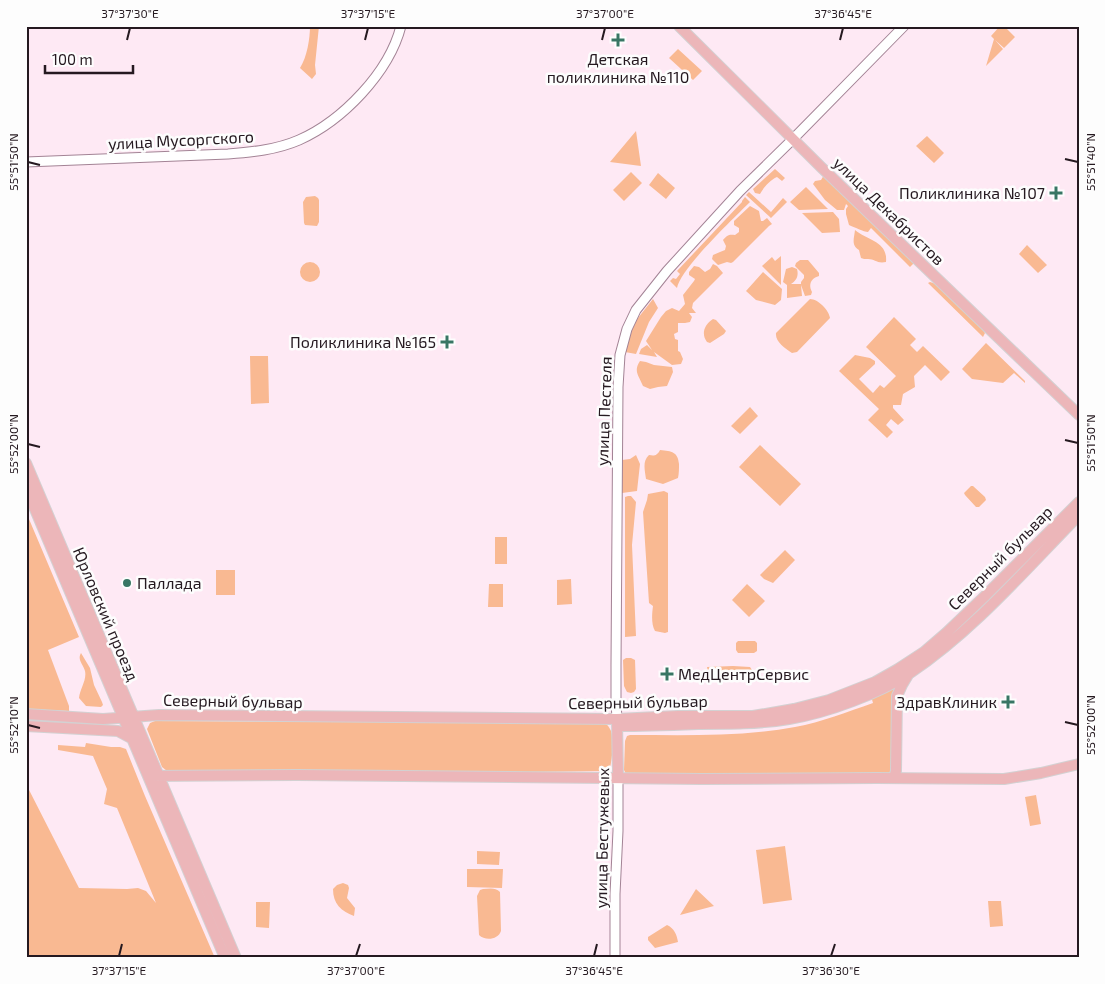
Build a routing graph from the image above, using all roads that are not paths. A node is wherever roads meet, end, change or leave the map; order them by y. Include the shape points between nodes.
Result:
1 (401, 26) edge
2 (679, 26) edge
3 (904, 26) edge
4 (794, 138) junction
5 (26, 162) edge
6 (1079, 415) edge
7 (26, 464) edge
8 (26, 488) edge
9 (1079, 502) edge
10 (1079, 515) edge
11 (910, 673) junction
12 (26, 714) edge
13 (134, 716) junction
14 (123, 717) junction
15 (617, 722) junction
16 (26, 726) edge
17 (131, 738) junction
18 (1079, 764) edge
19 (154, 776) junction
20 (618, 777) junction
21 (894, 778) junction
22 (225, 958) edge
23 (236, 958) edge
24 (615, 958) edge

1 - 5 street, улица Мусоргского via 390,52 362,94 330,123 298,141 257,152
2 - 4 main road, улица Декабристов
3 - 4 street, улица Пестеля
4 - 6 main road, улица Декабристов
4 - 15 street, улица Пестеля via 660,278 636,310 622,342 617,414
7 - 13 main road, Юрловский проезд
8 - 14 main road, Юрловский проезд
9 - 15 main road, Северный бульвар via 940,638 875,682 794,710 753,716 678,716
10 - 11 main road, Северный бульвар via 977,618
11 - 15 main road, Северный бульвар via 865,696 790,719 750,724
11 - 21 main road via 897,696
12 - 14 main road, Северный бульвар via 104,719
13 - 14 main road, Северный бульвар
13 - 15 main road, Северный бульвар
13 - 19 main road, Юрловский проезд
14 - 17 main road, Юрловский проезд
15 - 20 main road, улица Бестужевых
16 - 17 main road via 118,731
17 - 19 main road, Юрловский проезд
18 - 21 main road via 1004,779
19 - 20 main road
19 - 22 main road, Юрловский проезд
19 - 23 main road, Юрловский проезд
20 - 21 main road
20 - 24 street, улица Бестужевых

